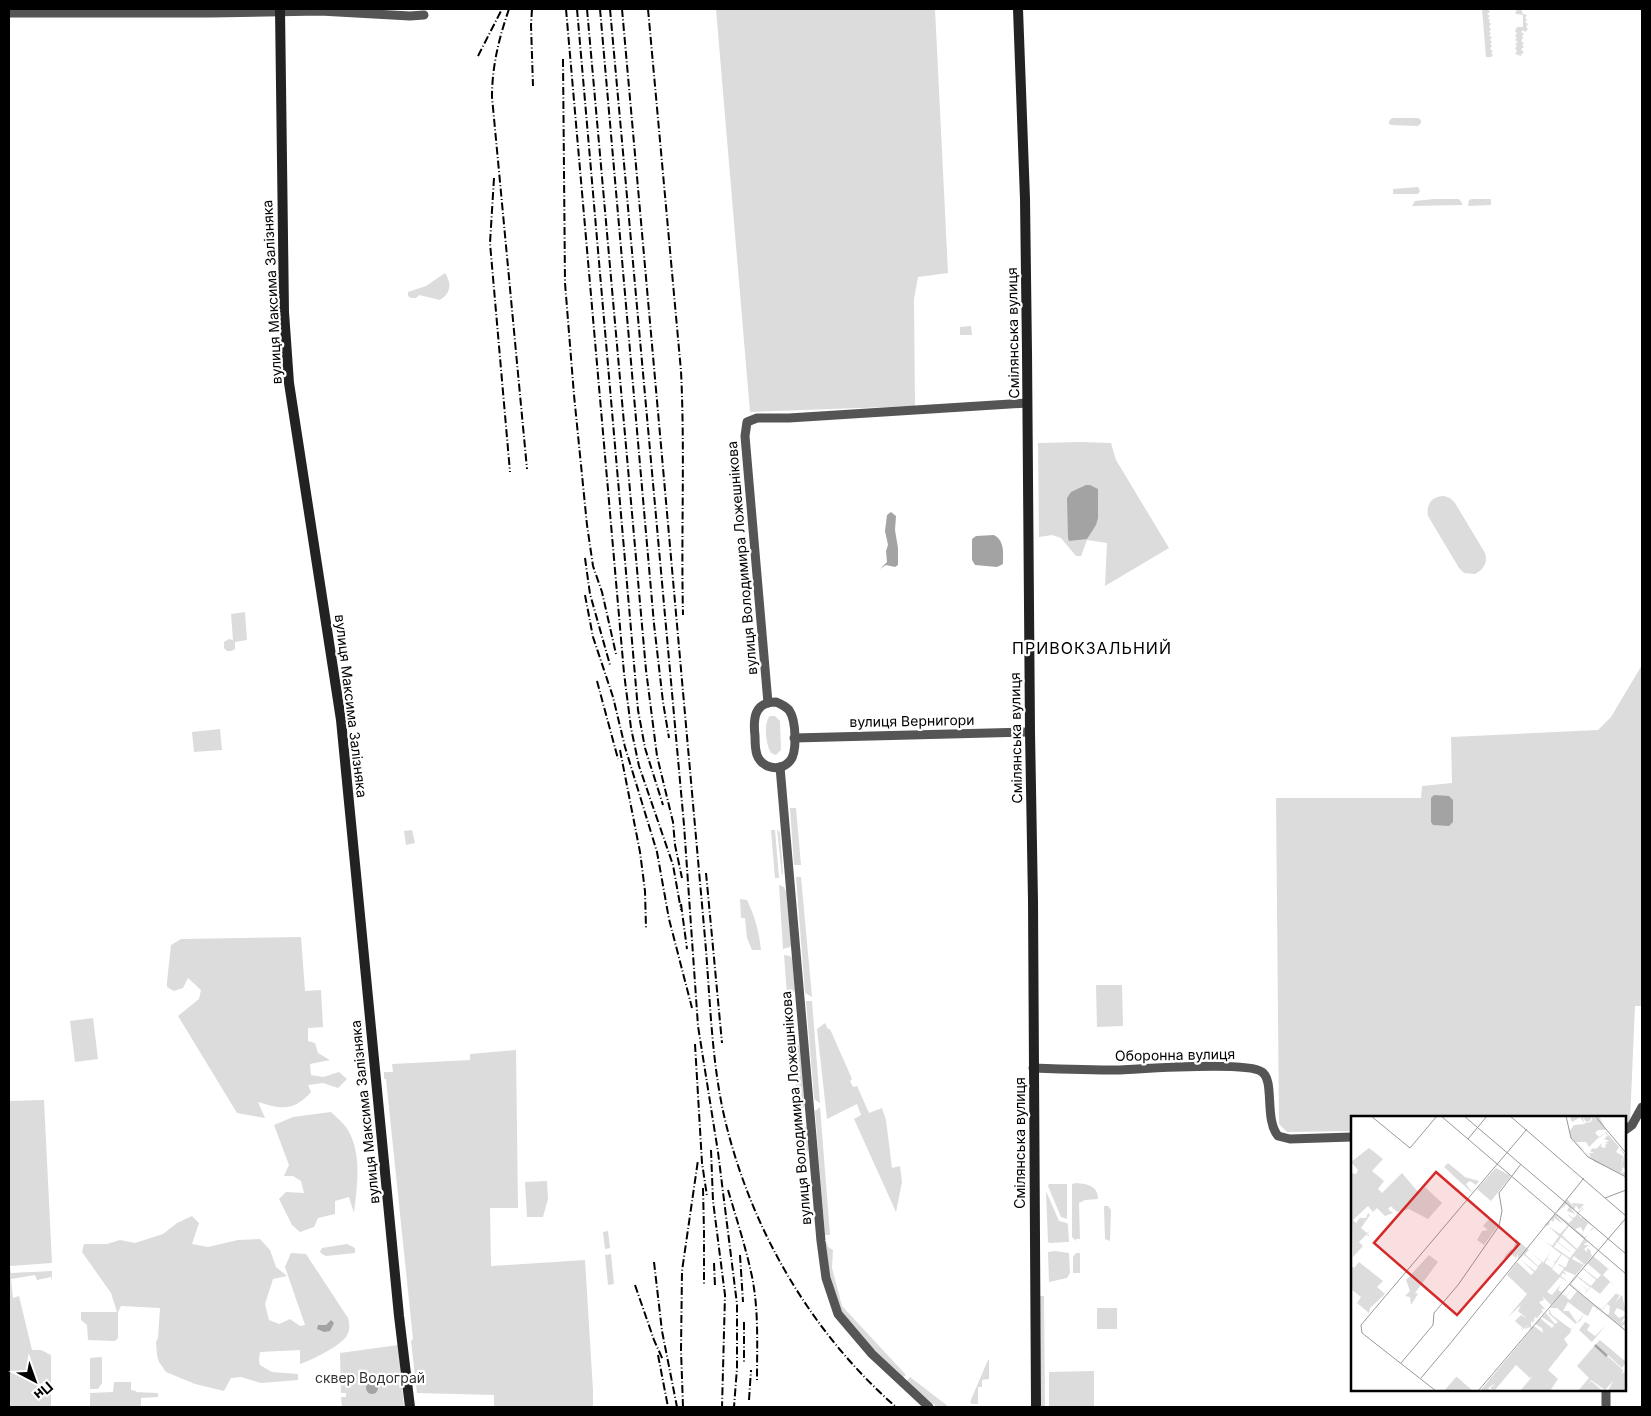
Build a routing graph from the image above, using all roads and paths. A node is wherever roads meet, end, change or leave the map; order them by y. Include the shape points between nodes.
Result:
1 (1018, 9) edge
2 (280, 11) edge
3 (9, 13) edge
4 (424, 15) dead end
5 (1027, 402) junction
6 (768, 703) junction
7 (1030, 732) junction
8 (794, 738) junction
9 (780, 767) junction
10 (1033, 1068) junction
11 (1642, 1107) edge
12 (1626, 1129) edge
13 (1351, 1137) edge
14 (1606, 1391) edge
15 (410, 1407) edge
16 (929, 1407) edge
17 (1036, 1407) edge
18 (1606, 1407) edge

1 - 5 main road, Смілянська вулиця
2 - 3 street
2 - 4 street
2 - 15 main road, вулиця Максима Залізняка via 284,312 289,383 341,720
5 - 6 street, вулиця Володимира Ложешнікова via 757,418 747,422 745,436
5 - 7 main road, Смілянська вулиця
6 - 8 street via 780,703 790,711
6 - 9 street via 760,707 754,718 756,751 765,765
7 - 8 street, вулиця Вернигори
7 - 10 main road, Смілянська вулиця
8 - 9 street via 793,756
9 - 16 street, вулиця Володимира Ложешнікова via 826,1278 833,1302 844,1322 872,1354
10 - 13 street, Оборонна вулиця via 1118,1070 1235,1066 1255,1069 1268,1078 1272,1126 1278,1136 1290,1139
10 - 17 main road, Смілянська вулиця
11 - 12 street
14 - 18 street

